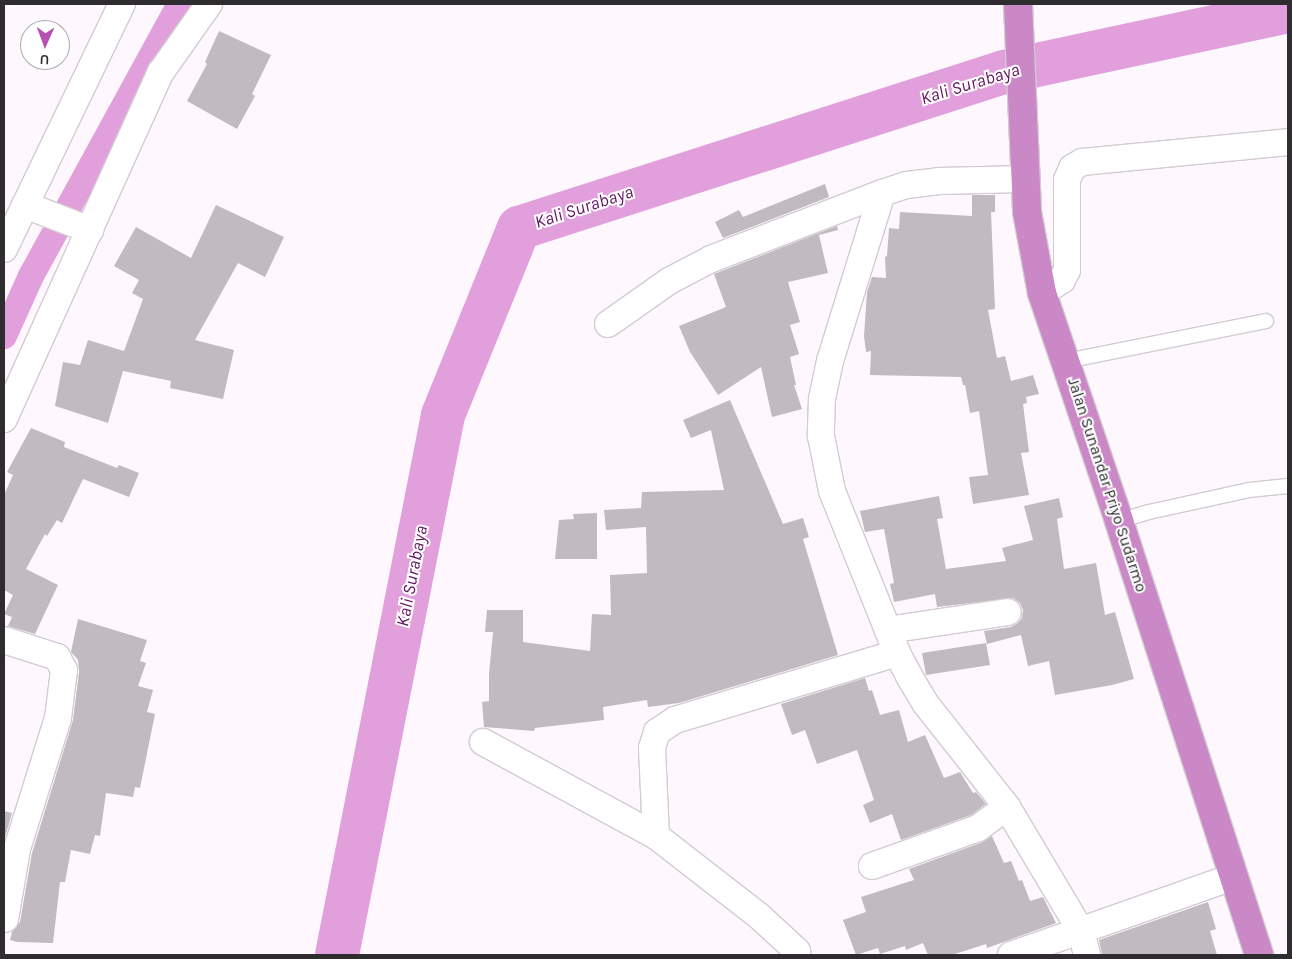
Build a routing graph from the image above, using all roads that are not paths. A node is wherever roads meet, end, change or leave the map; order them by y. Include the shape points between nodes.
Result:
1 (122, 4) edge
2 (209, 4) edge
3 (1018, 4) edge
4 (1288, 142) edge
5 (1024, 171) junction
6 (882, 193) junction
7 (31, 207) junction
8 (82, 227) junction
9 (4, 249) edge
10 (1042, 293) junction
11 (1266, 321) dead end
12 (608, 324) dead end
13 (1066, 361) junction
14 (4, 419) edge
15 (1288, 486) edge
16 (1119, 521) junction
17 (1008, 612) dead end
18 (4, 640) edge
19 (892, 641) junction
20 (483, 742) dead end
21 (1007, 807) junction
22 (656, 836) junction
23 (872, 866) dead end
24 (1232, 877) junction
25 (5, 919) dead end
26 (1084, 943) edge
27 (802, 954) edge
28 (1011, 955) edge
29 (1259, 955) edge

1 - 7 street
2 - 8 street via 161,72
3 - 5 highway, Jalan Sunandar Priyo Sudarmo
4 - 10 street via 1082,162 1072,168 1067,180 1067,270 1062,280
5 - 6 street via 907,185
5 - 10 highway, Jalan Sunandar Priyo Sudarmo via 1027,212
6 - 12 street via 711,259 669,281
6 - 19 street via 830,361 822,399 821,436 832,491
7 - 8 street
7 - 9 street
8 - 14 street
10 - 13 highway, Jalan Sunandar Priyo Sudarmo
11 - 13 lane
13 - 16 highway, Jalan Sunandar Priyo Sudarmo
15 - 16 lane via 1249,490
16 - 24 highway, Jalan Sunandar Priyo Sudarmo
17 - 19 street
18 - 25 street via 57,657 64,670 58,718 17,849
19 - 21 street via 925,704
19 - 22 street via 675,720 657,732 652,748
20 - 22 street
21 - 23 street via 978,828
21 - 26 street
22 - 27 street via 760,916
24 - 26 street
24 - 29 highway, Jalan Sunandar Priyo Sudarmo
26 - 28 street

